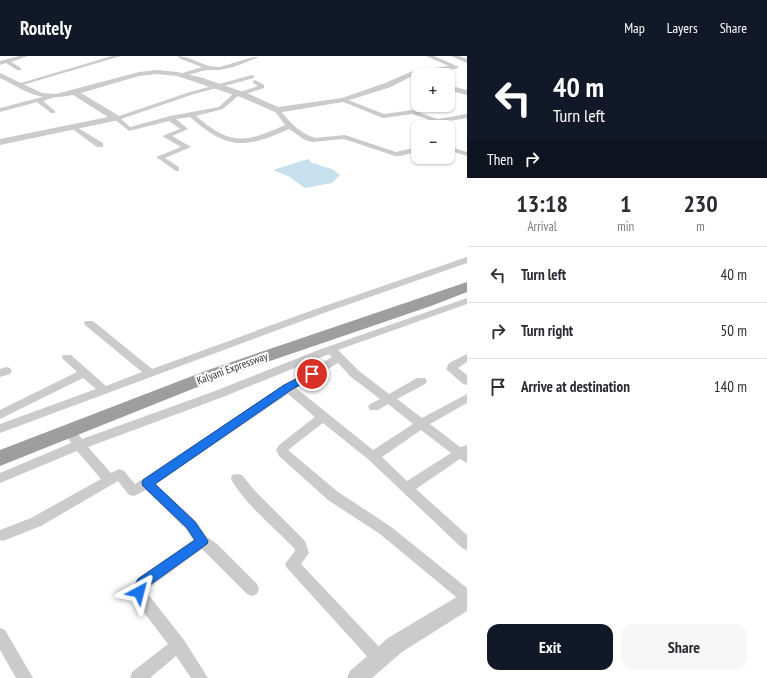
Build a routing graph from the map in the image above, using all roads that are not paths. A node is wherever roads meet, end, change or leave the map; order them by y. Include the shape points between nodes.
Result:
1 (118, 56) edge
2 (180, 56) edge
3 (429, 56) edge
4 (454, 56) edge
5 (24, 57) edge
6 (256, 57) edge
7 (467, 61) edge
8 (3, 62) edge
9 (467, 65) edge
10 (456, 67) junction
11 (206, 68) junction
12 (452, 68) edge
13 (19, 69) dead end
14 (411, 74) edge
15 (0, 75) edge
16 (181, 75) junction
17 (17, 85) junction
18 (216, 86) junction
19 (455, 89) edge
20 (74, 92) junction
21 (467, 92) edge
22 (239, 94) junction
23 (50, 97) junction
24 (38, 100) junction
25 (343, 100) junction
26 (0, 110) edge
27 (277, 110) junction
28 (53, 112) dead end
29 (191, 115) junction
30 (467, 116) edge
31 (116, 118) junction
32 (170, 118) junction
33 (289, 126) junction
34 (73, 127) junction
35 (0, 142) edge
36 (100, 145) dead end
37 (455, 150) edge
38 (411, 151) edge
39 (467, 154) edge
40 (176, 169) dead end
41 (467, 260) edge
42 (467, 276) edge
43 (467, 287) edge
44 (467, 301) edge
45 (89, 323) dead end
46 (334, 354) junction
47 (67, 356) dead end
48 (467, 357) edge
49 (85, 372) junction
50 (150, 373) junction
51 (422, 381) dead end
52 (467, 381) edge
53 (288, 388) junction
54 (104, 390) junction
55 (34, 397) junction
56 (388, 398) junction
57 (467, 398) edge
58 (374, 407) dead end
59 (47, 411) junction
60 (0, 414) edge
61 (323, 417) junction
62 (421, 424) junction
63 (0, 429) edge
64 (74, 438) junction
65 (0, 445) edge
66 (465, 453) edge
67 (372, 457) junction
68 (0, 458) edge
69 (0, 478) edge
70 (237, 479) dead end
71 (110, 480) junction
72 (147, 483) junction
73 (406, 488) junction
74 (1, 534) edge
75 (202, 541) junction
76 (467, 544) edge
77 (252, 589) dead end
78 (467, 597) edge
79 (467, 601) edge
80 (0, 635) edge
81 (178, 645) junction
82 (380, 659) junction
83 (25, 678) edge
84 (138, 678) edge
85 (200, 678) edge
86 (357, 678) edge

1 - 17 street
2 - 11 street
3 - 10 street
4 - 7 street
5 - 8 street
6 - 11 street via 223,68
8 - 13 street
9 - 10 street
10 - 12 street
11 - 16 street
14 - 25 street via 388,85
15 - 17 street
16 - 18 street
16 - 20 street via 157,72 139,74
17 - 23 street
18 - 22 street
18 - 22 street via 254,79 262,86
18 - 31 street
19 - 21 street
20 - 23 street
20 - 31 street
22 - 27 street
22 - 29 street via 221,108
23 - 24 street
24 - 26 street
24 - 28 street
25 - 27 street
25 - 30 street via 383,116 412,112 438,121
27 - 33 street
29 - 32 street
29 - 33 street via 209,129 242,142
31 - 32 street via 129,129
31 - 34 street
32 - 40 street via 185,128 166,136 187,148 160,158
33 - 38 street via 311,140 345,137 395,154
34 - 35 street
34 - 36 street
37 - 39 street
41 - 50 street
42 - 65 highway, Kalyani Expressway via 351,318 210,364
43 - 64 highway, Kalyani Expressway via 214,374
44 - 46 street
45 - 50 street
46 - 53 street via 325,367
46 - 56 street via 355,374
46 - 64 street via 219,394
47 - 49 street
48 - 52 street via 452,369
49 - 54 street
49 - 55 street
50 - 54 street
51 - 56 street
53 - 61 street
53 - 72 street
54 - 59 street
55 - 59 street
55 - 60 street
56 - 58 street
56 - 62 street
57 - 62 street
59 - 63 street
61 - 67 street
61 - 78 street via 283,448 283,453 332,496 385,530
62 - 66 street
62 - 67 street
64 - 68 highway, Kalyani Expressway
64 - 69 street
64 - 71 street
66 - 73 street
67 - 73 street
70 - 82 street via 250,496 300,544 302,553 292,564
71 - 72 street via 118,474 134,491
71 - 74 street via 36,522
72 - 75 street via 191,525
73 - 76 street
75 - 77 street
75 - 81 street via 139,588 142,597
79 - 82 street via 395,645
80 - 83 street
81 - 84 street
81 - 85 street
82 - 86 street

